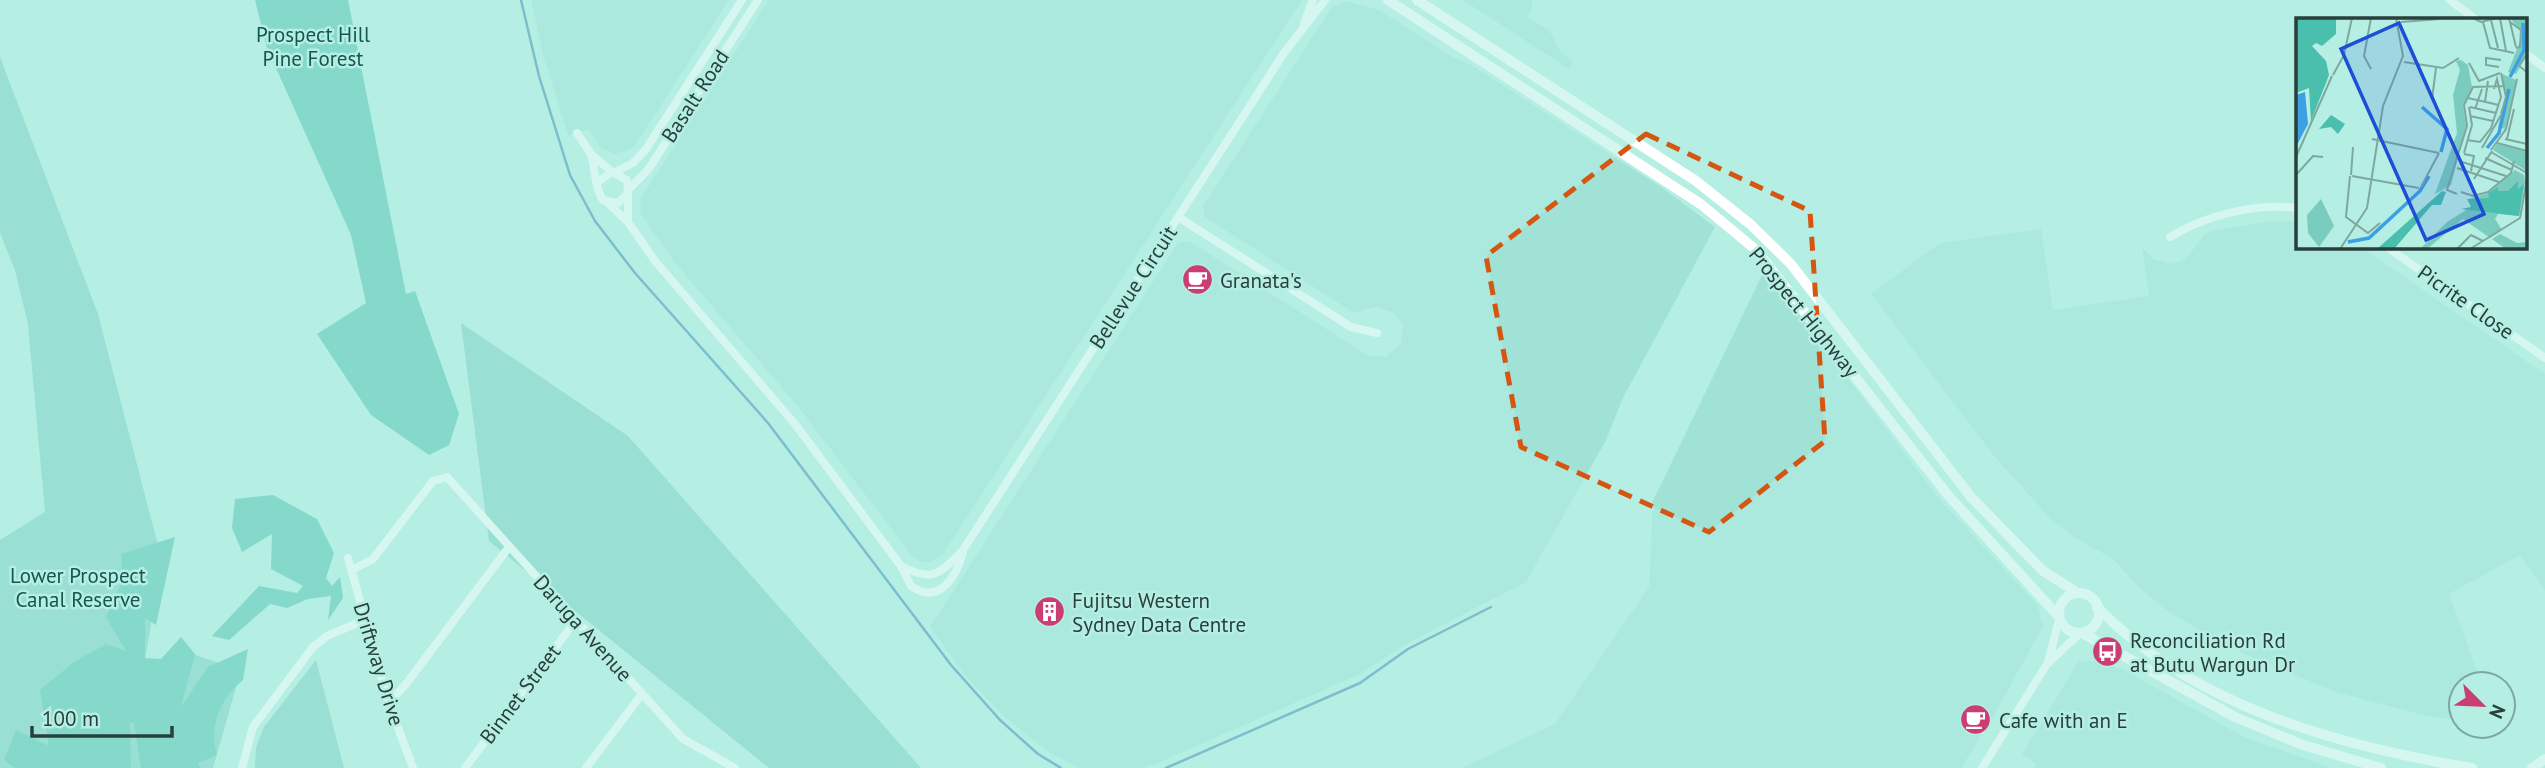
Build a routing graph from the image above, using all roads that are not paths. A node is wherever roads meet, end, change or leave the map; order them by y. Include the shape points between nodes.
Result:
1 (742, 0) edge
2 (758, 0) edge
3 (1312, 0) edge
4 (1377, 0) edge
5 (1417, 0) edge
6 (2450, 0) edge
7 (1325, 1) edge
8 (1393, 3) edge
9 (2474, 18) edge
10 (1304, 23) junction
11 (2528, 55) edge
12 (2545, 68) edge
13 (576, 133) dead end
14 (591, 154) junction
15 (614, 172) junction
16 (599, 181) junction
17 (628, 191) junction
18 (607, 202) junction
19 (2296, 208) edge
20 (1178, 217) junction
21 (628, 222) junction
22 (2170, 237) dead end
23 (2388, 248) edge
24 (1377, 332) dead end
25 (2545, 358) edge
26 (509, 547) junction
27 (963, 550) junction
28 (348, 558) dead end
29 (901, 566) junction
30 (352, 570) junction
31 (2078, 593) junction
32 (2097, 607) junction
33 (2059, 619) junction
34 (364, 620) junction
35 (576, 620) junction
36 (2080, 634) junction
37 (2047, 664) junction
38 (642, 694) junction
39 (387, 698) junction
40 (2545, 759) edge
41 (242, 768) edge
42 (413, 768) edge
43 (465, 768) edge
44 (586, 768) edge
45 (735, 768) edge
46 (1982, 768) edge
47 (2381, 768) edge
48 (2472, 768) edge
49 (2532, 768) edge

1 - 15 street, Basalt Road via 646,149 633,163
2 - 17 street, Basalt Road via 648,170
3 - 10 street, Bellevue Circuit
4 - 8 street
5 - 31 main road, Prospect Highway via 1696,181 1750,224 1790,263 1971,498 2043,571
6 - 9 street
7 - 10 street, Bellevue Circuit
8 - 33 main road, Prospect Highway via 1702,205 1756,250 1947,494
10 - 20 street, Bellevue Circuit
11 - 12 street
13 - 14 street
14 - 15 street
14 - 16 street
15 - 16 street
15 - 17 street via 624,176
16 - 18 street via 598,191
17 - 18 street via 618,203
17 - 21 street
18 - 21 street, Bellevue Circuit
19 - 22 street via 2216,215
20 - 24 street via 1351,327
20 - 27 street, Bellevue Circuit
21 - 29 street, Bellevue Circuit via 655,261 794,424
23 - 25 street, Picrite Close
26 - 30 street, Daruga Avenue via 452,481 442,476 433,481 373,559
26 - 35 street, Daruga Avenue
26 - 39 street via 397,694
27 - 29 street, Bellevue Circuit via 935,575 922,576
27 - 29 street, Bellevue Circuit via 953,579 937,591 911,586
28 - 30 street, Driftway Drive
30 - 34 street, Driftway Drive
31 - 32 main road via 2089,596
31 - 33 main road via 2062,602
32 - 36 main road via 2095,626
32 - 48 main road via 2125,635 2158,658 2262,712 2365,747
33 - 36 main road via 2067,630
33 - 37 street
34 - 39 street, Driftway Drive
34 - 41 street via 313,647 253,727
35 - 38 street, Daruga Avenue
35 - 43 street, Binnet Street
36 - 37 street
36 - 47 main road via 2235,718 2303,745
37 - 46 street
38 - 44 street
38 - 45 street, Daruga Avenue via 711,762
39 - 42 street, Driftway Drive
40 - 49 main road

